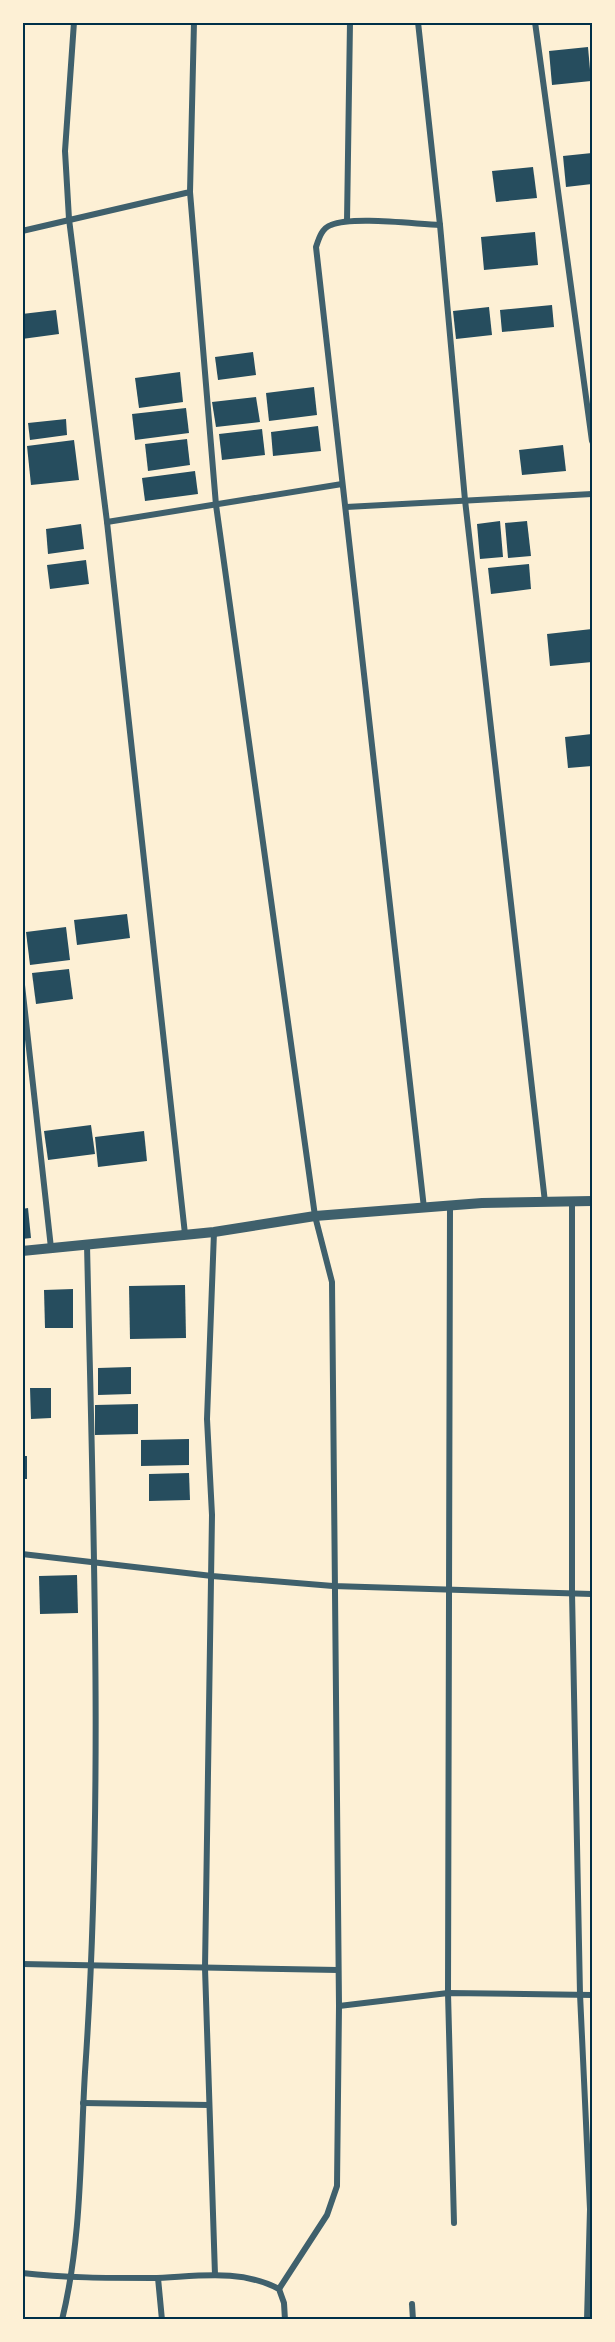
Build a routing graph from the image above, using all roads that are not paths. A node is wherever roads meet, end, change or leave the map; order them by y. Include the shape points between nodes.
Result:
1 (74, 22) edge
2 (194, 22) edge
3 (350, 22) edge
4 (418, 22) edge
5 (535, 22) edge
6 (190, 192) junction
7 (69, 219) junction
8 (346, 221) junction
9 (440, 225) junction
10 (22, 231) edge
11 (592, 441) edge
12 (342, 484) junction
13 (592, 494) edge
14 (465, 500) junction
15 (216, 505) junction
16 (346, 507) junction
17 (107, 522) junction
18 (22, 985) edge
19 (25, 1037) edge
20 (592, 1201) edge
21 (545, 1202) junction
22 (572, 1202) junction
23 (450, 1206) junction
24 (424, 1209) junction
25 (315, 1216) junction
26 (214, 1232) junction
27 (185, 1234) junction
28 (87, 1244) junction
29 (51, 1248) junction
30 (22, 1251) edge
31 (22, 1554) edge
32 (94, 1561) junction
33 (212, 1576) junction
34 (333, 1586) junction
35 (448, 1588) junction
36 (572, 1593) junction
37 (592, 1594) edge
38 (22, 1964) edge
39 (93, 1966) junction
40 (205, 1968) junction
41 (338, 1970) junction
42 (448, 1993) junction
43 (580, 1994) junction
44 (592, 1995) edge
45 (339, 2006) junction
46 (83, 2103) junction
47 (209, 2105) junction
48 (454, 2223) dead end
49 (22, 2273) edge
50 (215, 2275) junction
51 (158, 2278) junction
52 (72, 2279) junction
53 (279, 2289) junction
54 (412, 2304) dead end
55 (62, 2319) edge
56 (162, 2319) edge
57 (285, 2319) edge
58 (412, 2319) edge
59 (587, 2319) edge

1 - 7 street via 65,151
2 - 6 street
3 - 8 street
4 - 9 street
5 - 11 street
6 - 7 street
6 - 15 street
7 - 10 street
7 - 17 street
8 - 9 street
8 - 12 street via 330,225 320,234 316,247
9 - 14 street
12 - 15 street
12 - 16 street
13 - 14 street
14 - 16 street
14 - 21 street
15 - 17 street
15 - 25 street
16 - 24 street
17 - 27 street
18 - 19 street
19 - 29 street
20 - 22 street
21 - 22 street
21 - 23 street
22 - 36 street
23 - 24 street
23 - 35 street
24 - 25 street
25 - 26 street
25 - 34 street via 332,1282
26 - 27 street
26 - 33 street via 207,1419
27 - 28 street
28 - 29 street
28 - 32 street
29 - 30 street
31 - 32 street
32 - 33 street
32 - 39 street
33 - 34 street
33 - 40 street
34 - 35 street
34 - 41 street
35 - 36 street
35 - 42 street
36 - 37 street
36 - 43 street
38 - 39 street
39 - 40 street
39 - 46 street
40 - 41 street
40 - 47 street
41 - 45 street
42 - 43 street
42 - 45 street
42 - 48 street
43 - 44 street
43 - 59 street via 590,2209
45 - 53 street via 337,2186 327,2215
46 - 47 street
46 - 52 street
47 - 50 street
49 - 52 street
50 - 51 street
50 - 53 street via 261,2279
51 - 52 street
51 - 56 street
52 - 55 street
53 - 57 street
54 - 58 street

